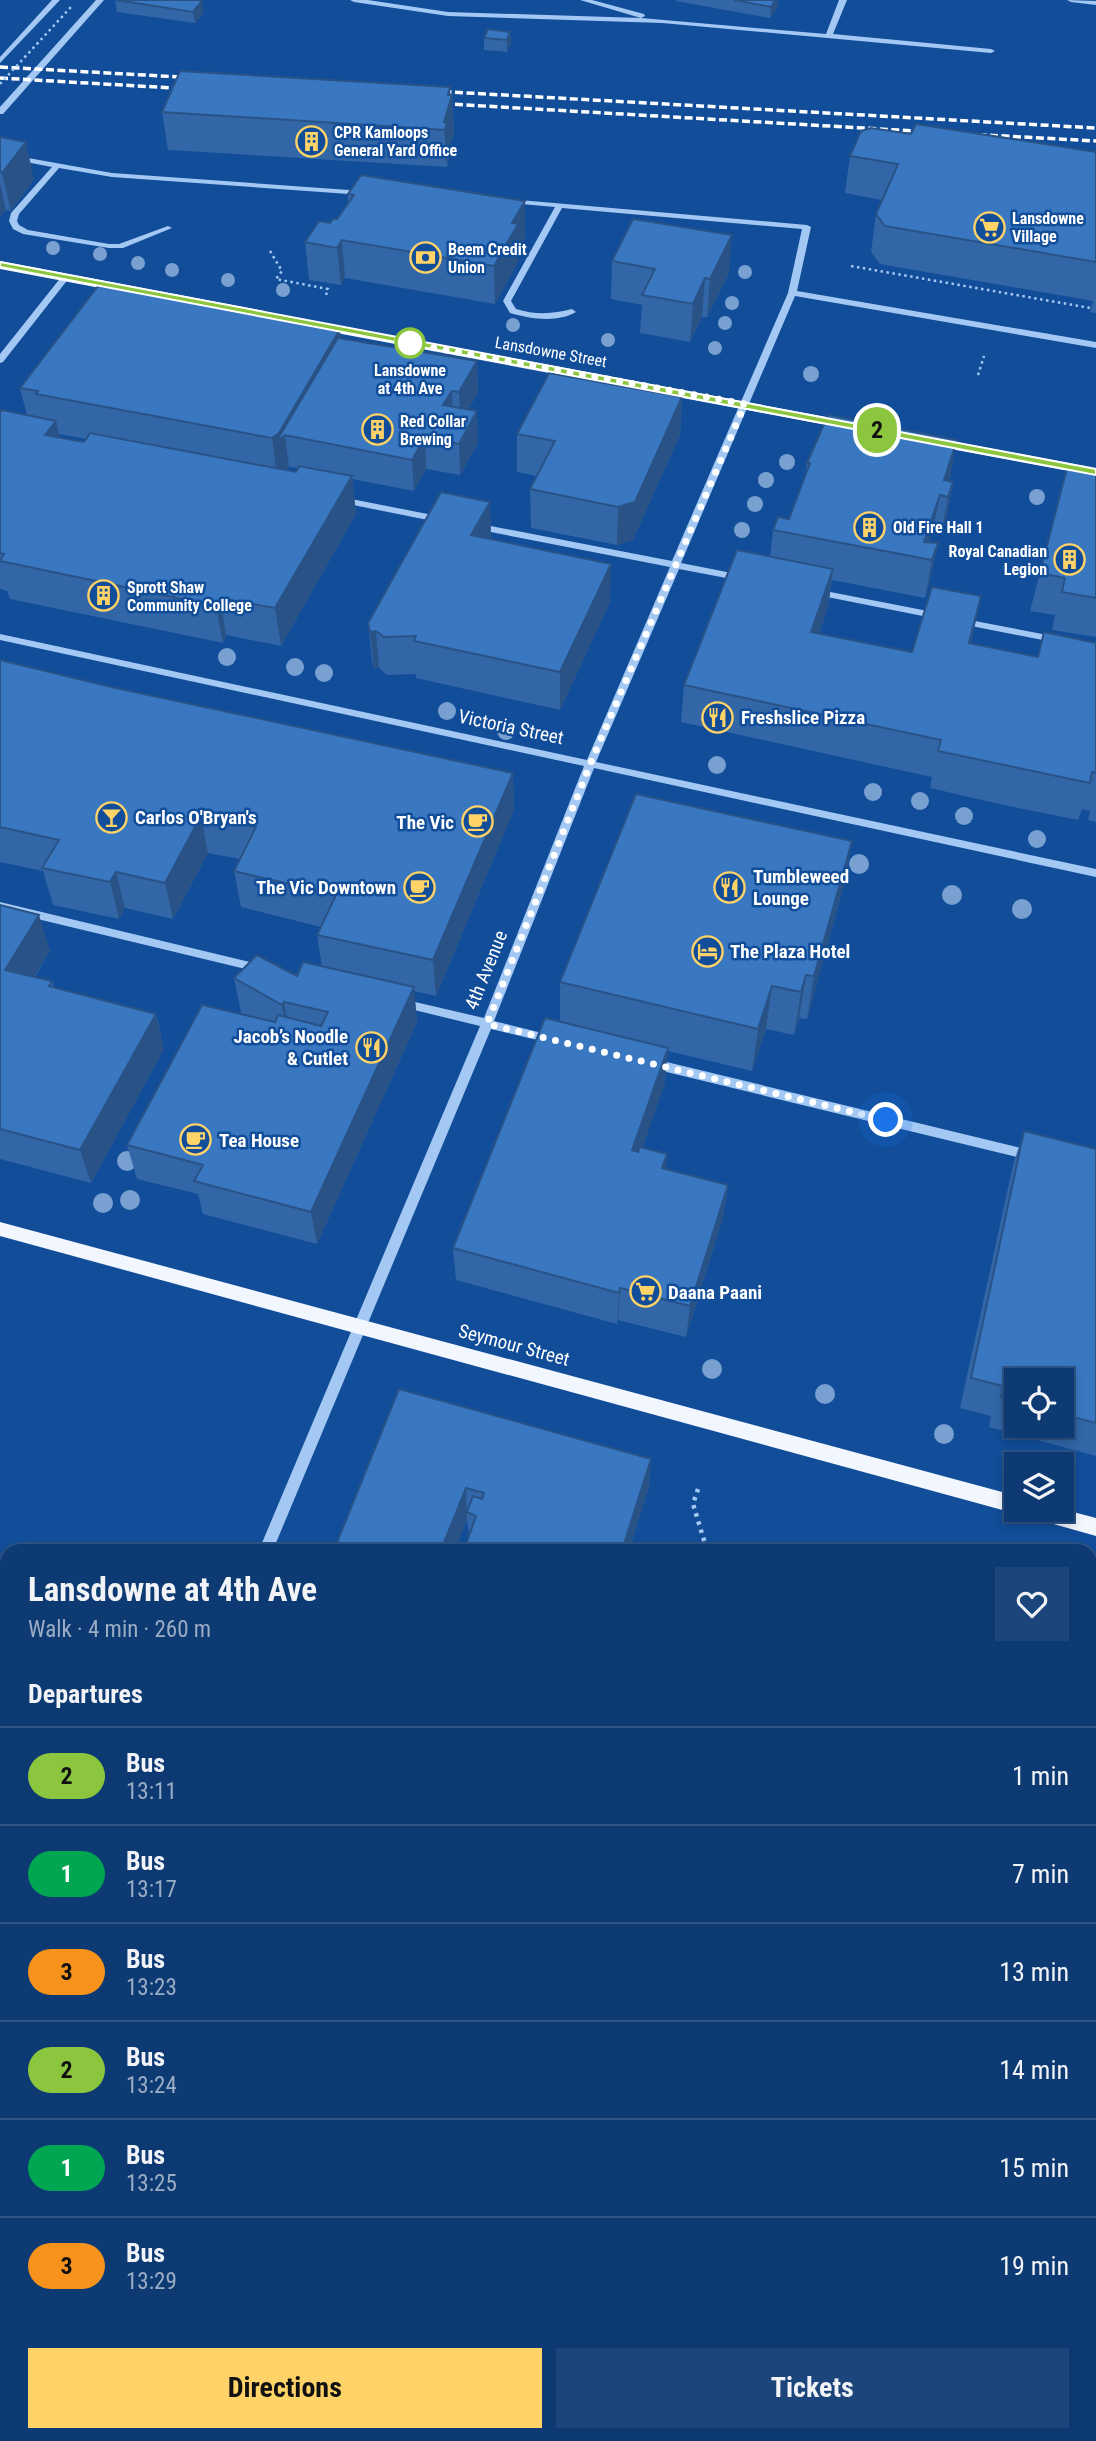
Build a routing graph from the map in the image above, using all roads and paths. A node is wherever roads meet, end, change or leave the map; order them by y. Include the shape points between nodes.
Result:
1 (56, 0) edge
2 (100, 0) edge
3 (354, 0) edge
4 (584, 0) edge
5 (843, 0) edge
6 (1071, 0) edge
7 (1096, 3) edge
8 (71, 7) dead end
9 (662, 21) junction
10 (829, 36) junction
11 (991, 51) dead end
12 (0, 61) edge
13 (0, 84) edge
14 (0, 111) edge
15 (0, 155) edge
16 (56, 167) junction
17 (368, 193) edge
18 (502, 201) edge
19 (560, 205) junction
20 (168, 228) dead end
21 (270, 251) dead end
22 (0, 265) edge
23 (851, 266) dead end
24 (65, 278) junction
25 (792, 293) junction
26 (323, 302) dead end
27 (1096, 309) edge
28 (572, 312) dead end
29 (275, 318) edge
30 (302, 323) edge
31 (1096, 345) edge
32 (0, 360) edge
33 (745, 404) junction
34 (866, 428) edge
35 (921, 439) edge
36 (1096, 472) edge
37 (336, 499) edge
38 (454, 522) edge
39 (467, 524) edge
40 (677, 566) junction
41 (753, 580) edge
42 (807, 591) edge
43 (0, 637) edge
44 (1070, 643) edge
45 (591, 762) junction
46 (1096, 873) edge
47 (0, 906) edge
48 (270, 971) edge
49 (387, 1000) edge
50 (487, 1024) junction
51 (572, 1045) edge
52 (639, 1061) edge
53 (1041, 1158) edge
54 (0, 1229) edge
55 (359, 1327) junction
56 (698, 1489) dead end
57 (1004, 1501) edge
58 (1074, 1521) edge
59 (1096, 1527) edge
60 (269, 1544) edge
61 (705, 1544) edge

1 - 12 street
2 - 14 street
3 - 9 street via 448,14
4 - 9 street
5 - 10 street
6 - 7 street
8 - 13 path, bridge
9 - 10 street
10 - 11 street
15 - 16 street
16 - 17 street via 215,184
16 - 20 street via 15,213 16,227 109,246
18 - 19 street
19 - 25 street, 4th Avenue via 807,227
19 - 28 street via 507,301 513,311 525,314 550,318
21 - 26 path via 282,271 276,279 328,289
22 - 24 main road
23 - 27 path
24 - 29 main road
24 - 32 street
25 - 31 street
25 - 33 street, 4th Avenue
30 - 33 main road, Lansdowne Street
33 - 34 main road, Lansdowne Street
33 - 40 street, 4th Avenue
35 - 36 main road
37 - 38 street
39 - 40 street
40 - 41 street
40 - 45 street, 4th Avenue
42 - 44 street
43 - 45 street, Victoria Street
45 - 46 street, Victoria Street
45 - 50 street, 4th Avenue
47 - 48 street
49 - 50 street
50 - 51 street
50 - 55 street, 4th Avenue
52 - 53 street
54 - 55 main road, Seymour Street
55 - 57 main road, Seymour Street
55 - 60 street, 4th Avenue
56 - 61 path via 693,1504
58 - 59 main road

